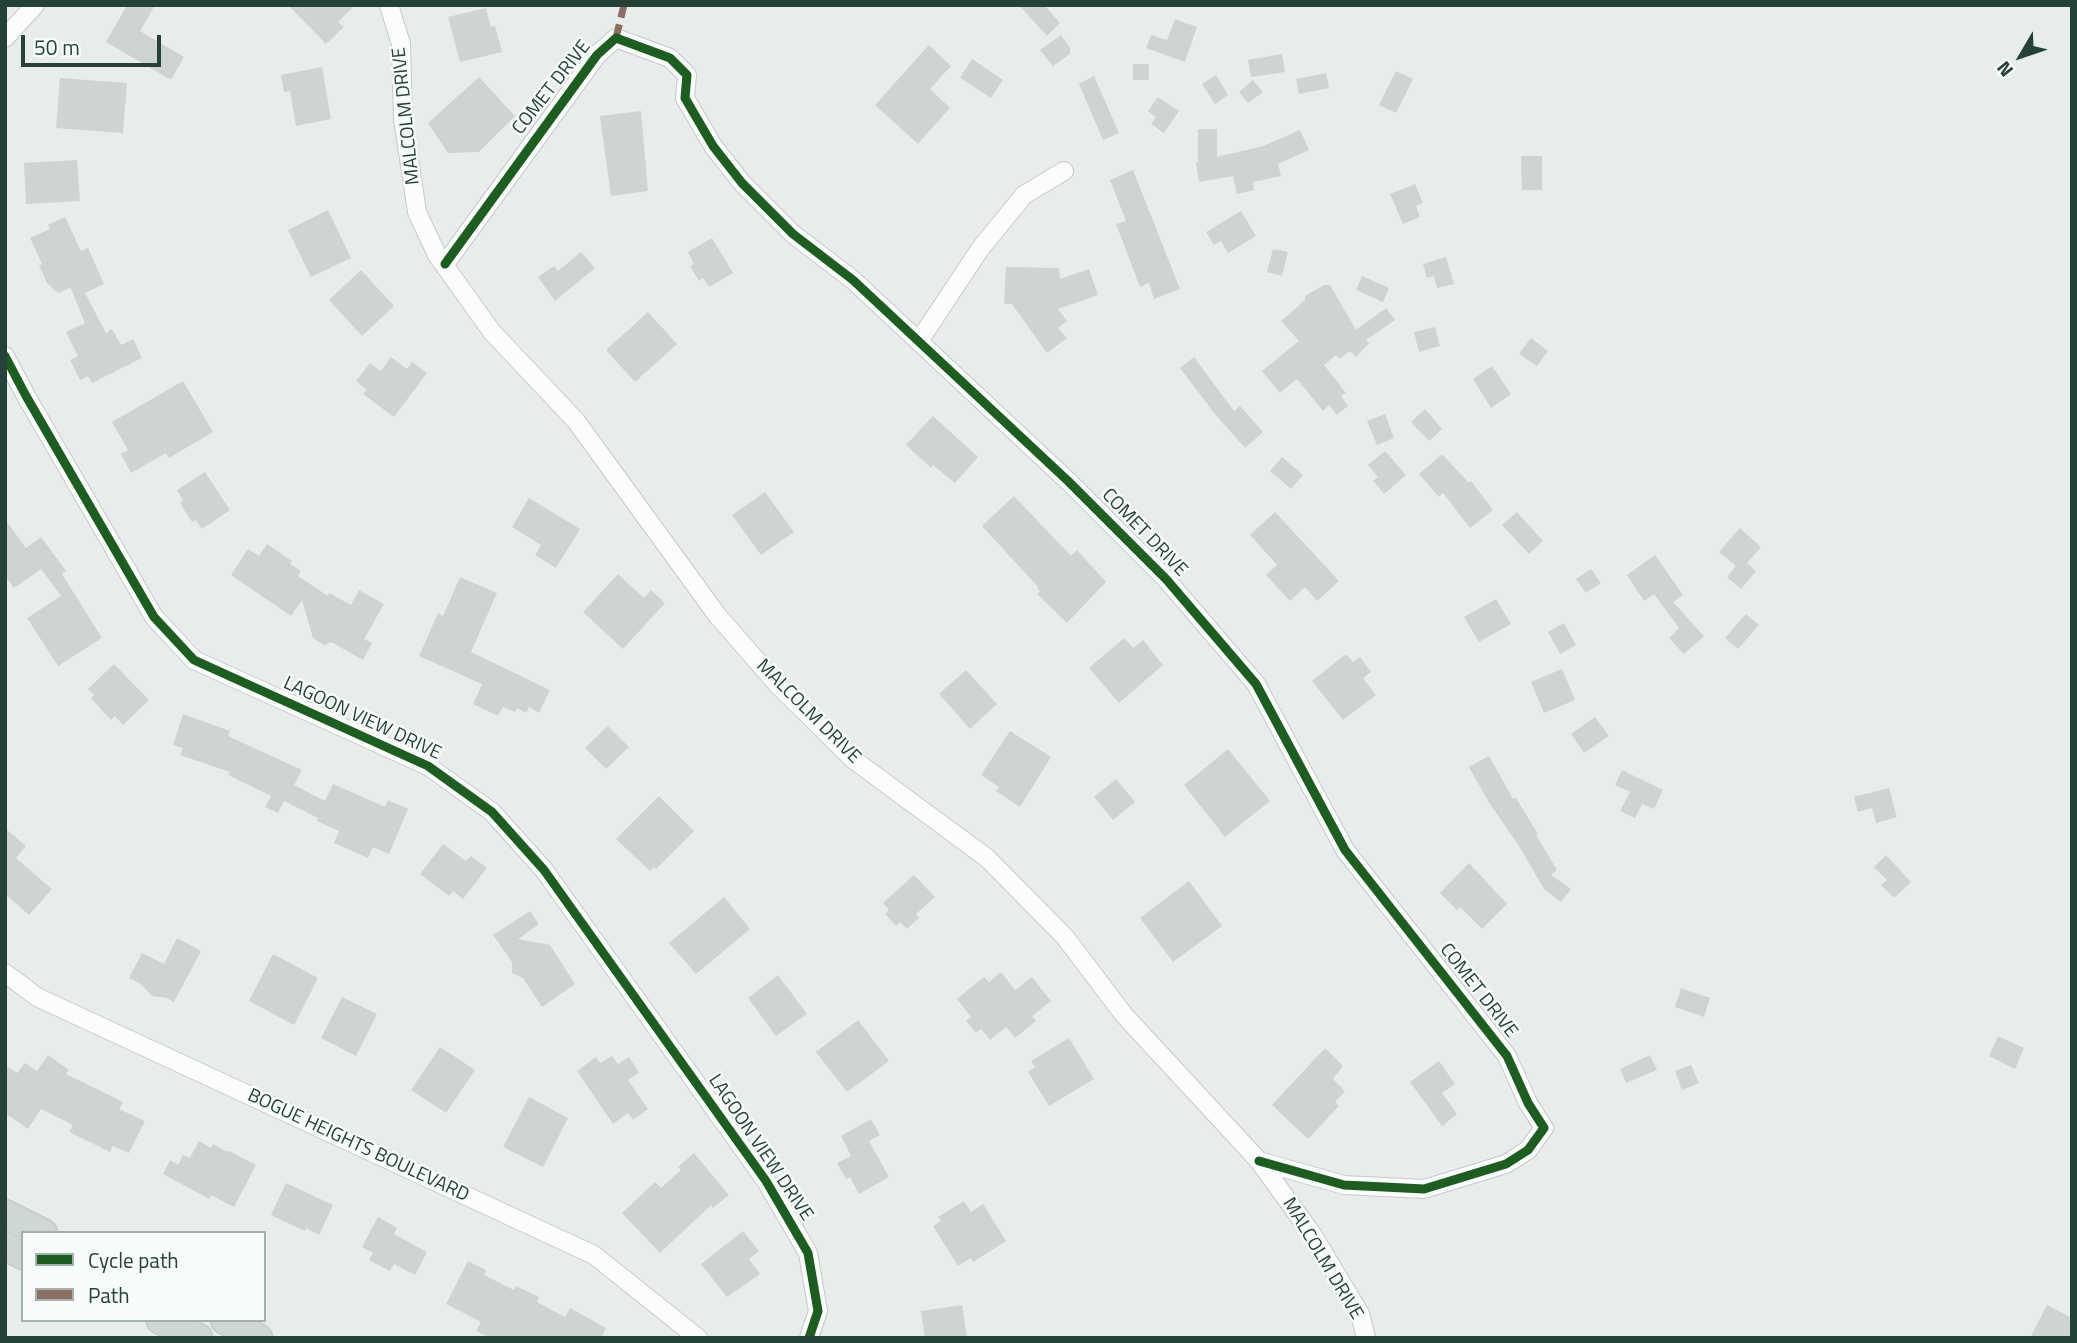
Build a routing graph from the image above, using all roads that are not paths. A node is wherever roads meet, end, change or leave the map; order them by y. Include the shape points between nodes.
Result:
1 (34, 5) edge
2 (389, 5) edge
3 (5, 38) edge
4 (1064, 171) dead end
5 (445, 264) junction
6 (919, 341) junction
7 (5, 356) edge
8 (5, 973) edge
9 (1259, 1161) junction
10 (5, 1214) edge
11 (39, 1231) edge
12 (5, 1246) edge
13 (21, 1254) edge
14 (165, 1322) edge
15 (229, 1322) edge
16 (198, 1338) edge
17 (258, 1338) edge
18 (698, 1338) edge
19 (809, 1338) edge
20 (1366, 1338) edge

1 - 3 street
2 - 5 street, MALCOLM DRIVE via 401,44 403,119 417,212
4 - 6 street via 1024,195 980,249
5 - 6 street, COMET DRIVE via 570,89 616,38 670,58 687,75 685,98 742,183 793,234 853,280
5 - 9 street, MALCOLM DRIVE via 492,332 576,421 717,615 778,685 854,760 987,858 1065,937 1124,1015
6 - 9 street, COMET DRIVE via 1166,579 1256,684 1345,850 1507,1056 1544,1128 1528,1150 1506,1164 1424,1189 1344,1185
7 - 19 street, LAGOON VIEW DRIVE via 153,617 194,660 428,766 492,812 544,870 766,1181 808,1253 818,1311
8 - 18 street, BOGUE HEIGHTS BOULEVARD via 37,997 594,1255
9 - 20 street, MALCOLM DRIVE via 1312,1234 1360,1314
10 - 11 main road
12 - 13 main road
14 - 16 main road
15 - 17 main road

